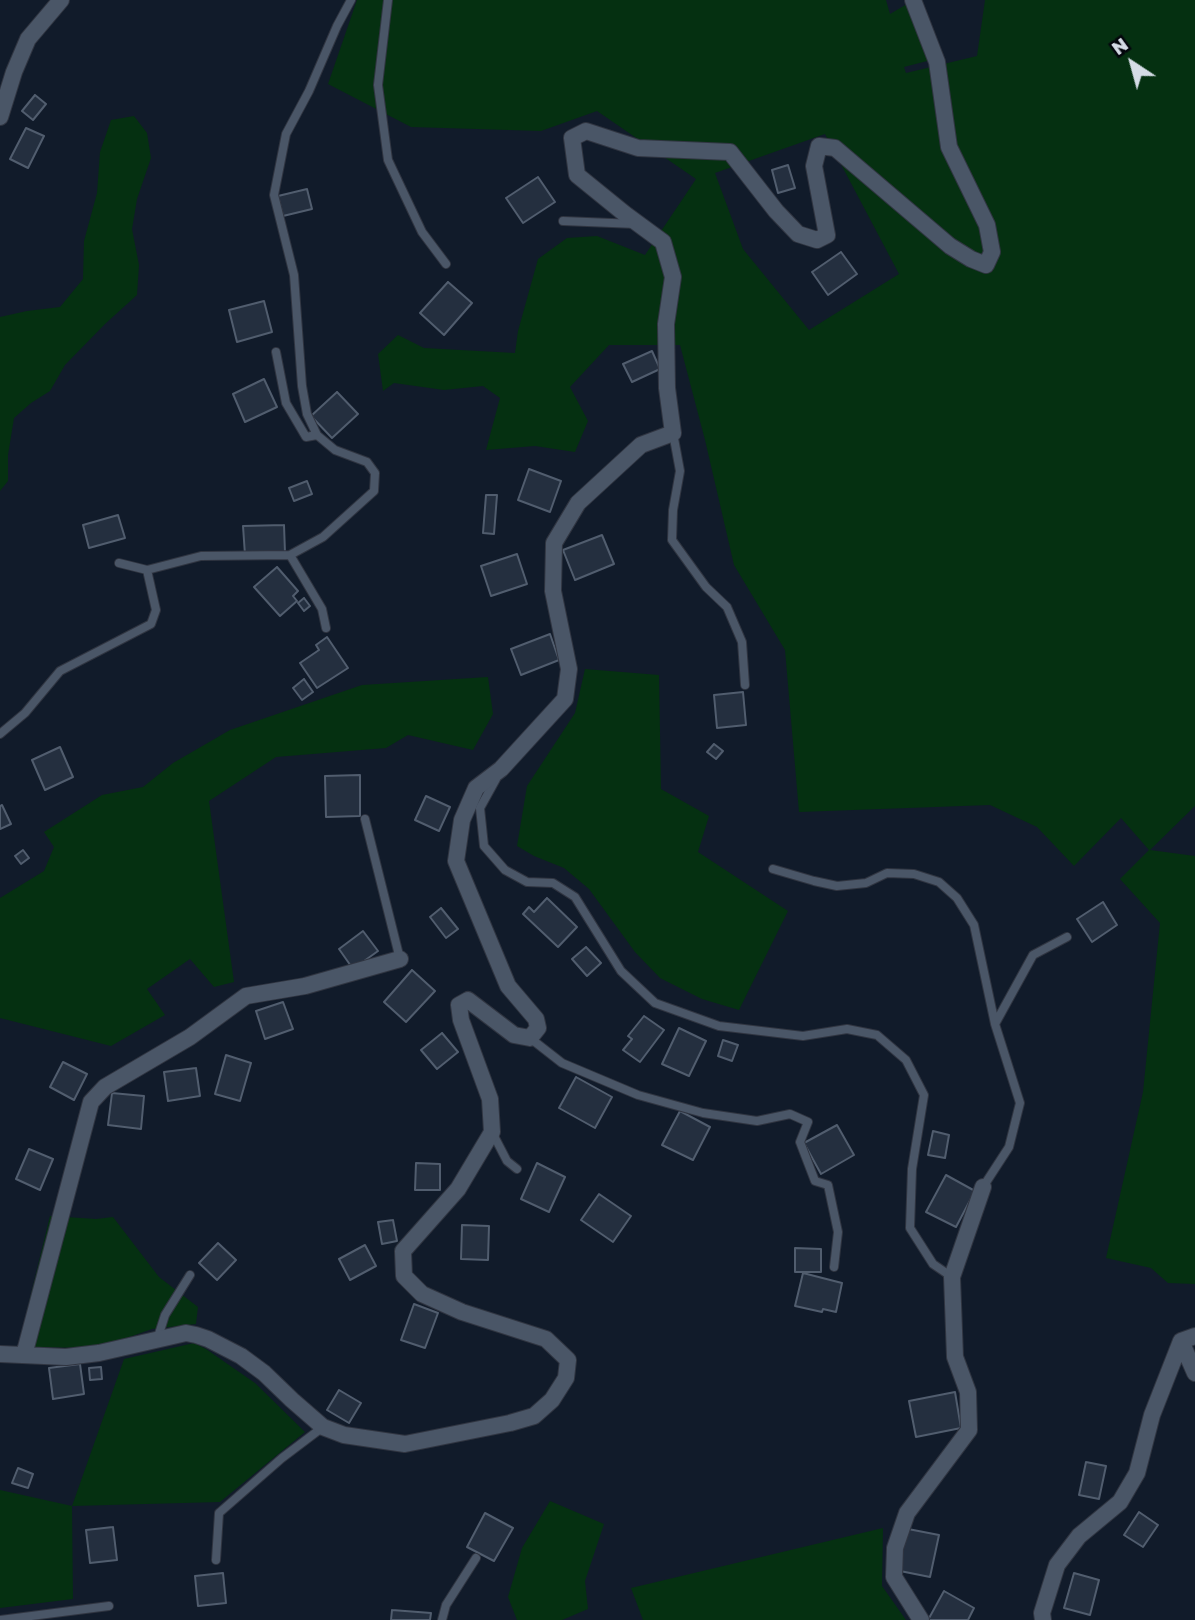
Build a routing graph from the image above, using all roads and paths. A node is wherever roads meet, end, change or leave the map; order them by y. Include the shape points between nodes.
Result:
1 (61, 0) edge
2 (351, 0) edge
3 (388, 0) edge
4 (914, 0) edge
5 (0, 117) edge
6 (563, 221) dead end
7 (639, 224) junction
8 (446, 264) dead end
9 (276, 352) dead end
10 (673, 433) junction
11 (317, 435) junction
12 (290, 555) junction
13 (119, 563) dead end
14 (147, 570) junction
15 (326, 628) dead end
16 (745, 685) dead end
17 (0, 734) edge
18 (501, 769) junction
19 (365, 818) dead end
20 (773, 869) dead end
21 (1067, 937) dead end
22 (400, 960) joint
23 (995, 1024) junction
24 (530, 1038) junction
25 (492, 1132) junction
26 (517, 1169) dead end
27 (983, 1187) joint
28 (834, 1267) dead end
29 (190, 1275) dead end
30 (952, 1277) junction
31 (1188, 1338) edge
32 (157, 1340) junction
33 (0, 1354) edge
34 (24, 1355) junction
35 (1195, 1373) edge
36 (323, 1427) junction
37 (476, 1558) dead end
38 (216, 1560) dead end
39 (109, 1606) dead end
40 (0, 1620) edge
41 (442, 1620) edge
42 (921, 1620) edge
43 (1043, 1620) edge

1 - 5 street via 28,39
2 - 11 lane via 286,134 274,195 294,275 307,414
3 - 8 lane via 378,85 388,160 422,232
4 - 7 street via 937,62 949,147 987,225 992,252 986,265 950,246 835,148 819,146 814,166 827,235 817,240 798,234 730,152 638,148 586,131 572,138 577,175
6 - 7 lane
7 - 10 street via 663,242 673,276 666,324
9 - 11 lane via 286,403 306,437
10 - 16 lane via 680,471 672,540 706,587 727,607 743,642
10 - 18 street via 641,445 606,477 578,503 554,543 553,591 569,669 565,699
11 - 12 lane via 335,450 367,462 375,473 374,491 323,537
12 - 14 lane via 201,556
12 - 15 lane via 322,609
13 - 14 lane
14 - 17 lane via 156,610 151,624 60,671
18 - 24 street via 476,788 462,820 456,861 508,986 536,1019 538,1028
18 - 30 lane via 480,808 484,846 505,870 527,882 553,883 575,897 621,971 655,1003 719,1026 803,1036 847,1029 877,1035 906,1060 924,1095 912,1169 910,1228 933,1264
19 - 22 lane
20 - 23 lane via 837,886 866,883 887,873 939,881 957,898 974,925
21 - 23 lane via 1033,955
22 - 34 street via 246,996 190,1037 105,1087 91,1102
23 - 27 lane via 1020,1103 1009,1147
24 - 25 street via 514,1035 468,1000 459,1005 490,1099
24 - 28 lane via 562,1063 638,1095 703,1113 757,1121 790,1114 808,1122 800,1142 815,1181 828,1185 838,1233
25 - 26 lane via 507,1161
25 - 36 street via 458,1189 403,1251 404,1276 422,1294 462,1312 546,1339 568,1360 566,1378 534,1416 430,1440 405,1444 344,1435
27 - 30 street
29 - 32 lane via 165,1315
30 - 42 street via 955,1357 968,1392 970,1430 907,1513 895,1548 894,1577
31 - 35 street
31 - 43 street via 1152,1415 1136,1473 1120,1502 1079,1536 1057,1565
32 - 34 street via 66,1357
32 - 36 street via 186,1333 241,1356
33 - 34 street
36 - 38 lane via 219,1513
37 - 41 lane via 446,1605
39 - 40 lane

